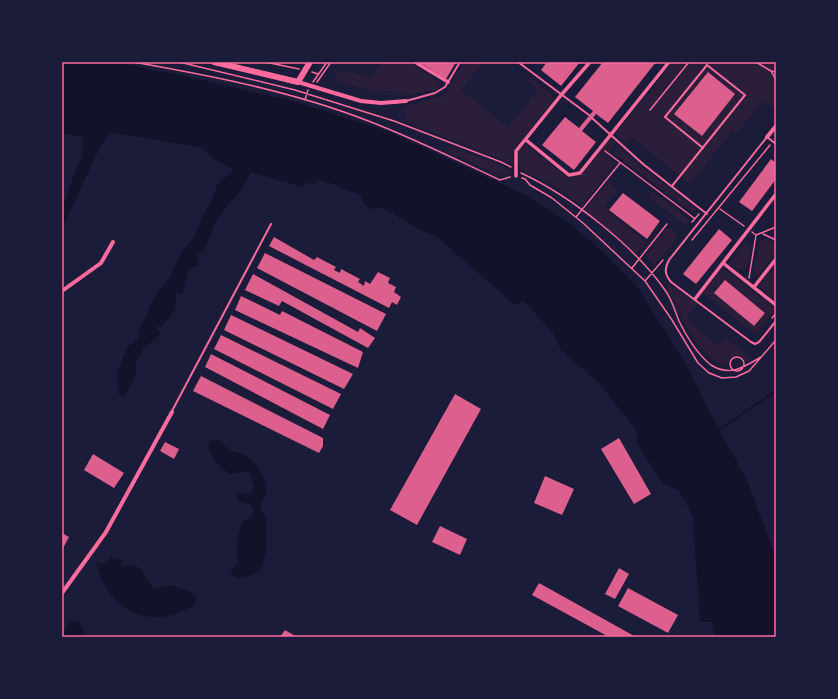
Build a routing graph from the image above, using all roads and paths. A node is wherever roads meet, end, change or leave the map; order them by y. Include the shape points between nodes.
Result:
1 (133, 62) edge
2 (179, 62) edge
3 (214, 62) edge
4 (265, 62) edge
5 (310, 62) edge
6 (331, 62) edge
7 (415, 62) edge
8 (460, 62) edge
9 (518, 62) edge
10 (590, 62) edge
11 (669, 62) edge
12 (689, 62) edge
13 (756, 62) edge
14 (306, 69) junction
15 (770, 71) junction
16 (776, 72) edge
17 (318, 74) dead end
18 (776, 80) edge
19 (298, 82) junction
20 (448, 82) junction
21 (313, 87) junction
22 (562, 94) junction
23 (406, 101) joint
24 (650, 110) dead end
25 (589, 115) dead end
26 (592, 118) dead end
27 (776, 126) edge
28 (611, 134) junction
29 (767, 137) junction
30 (526, 140) junction
31 (772, 141) junction
32 (776, 144) edge
33 (600, 147) junction
34 (703, 148) junction
35 (620, 162) junction
36 (516, 170) junction
37 (516, 176) junction
38 (672, 186) junction
39 (776, 194) edge
40 (719, 208) junction
41 (582, 210) junction
42 (707, 214) junction
43 (576, 217) junction
44 (700, 223) junction
45 (271, 224) dead end
46 (667, 224) dead end
47 (704, 226) junction
48 (776, 227) edge
49 (749, 230) junction
50 (763, 234) junction
51 (756, 235) junction
52 (776, 240) edge
53 (113, 242) dead end
54 (689, 244) dead end
55 (776, 259) edge
56 (640, 260) junction
57 (723, 263) junction
58 (632, 268) junction
59 (748, 283) junction
60 (754, 287) junction
61 (62, 291) edge
62 (695, 299) junction
63 (776, 305) edge
64 (776, 313) edge
65 (771, 319) dead end
66 (776, 321) edge
67 (776, 340) edge
68 (762, 356) junction
69 (741, 369) junction
70 (736, 370) junction
71 (172, 412) joint
72 (62, 593) edge

1 - 37 path via 263,88 311,102 370,121 500,180
2 - 36 path via 296,90 394,121
3 - 19 main road
4 - 14 path
5 - 14 main road
6 - 21 path
7 - 20 street
8 - 20 lane
9 - 22 lane
10 - 22 street
11 - 28 street
12 - 24 path
13 - 15 path
14 - 17 path
14 - 19 main road
15 - 16 path
15 - 18 path
19 - 21 street
20 - 23 lane via 435,93
21 - 23 street via 361,101
22 - 25 lane
22 - 30 street
26 - 28 lane
27 - 29 street
28 - 33 street
28 - 38 lane
29 - 31 lane
29 - 42 lane
30 - 33 street via 569,175 580,173
30 - 36 street via 516,151
31 - 32 lane
31 - 40 path
33 - 35 path
34 - 34 lane via 745,95 707,65 665,117
34 - 38 lane
35 - 41 path
35 - 44 path
36 - 37 street
36 - 41 path via 552,189
37 - 43 path via 525,179
38 - 42 lane
39 - 49 street
40 - 47 path
40 - 49 path
41 - 43 path
41 - 56 path
42 - 44 lane
43 - 58 path
44 - 47 path
44 - 62 lane via 665,266 666,277
45 - 71 lane
46 - 56 path
47 - 54 path
48 - 50 path
49 - 51 path
49 - 57 street
50 - 51 path
50 - 52 path
51 - 59 path
53 - 61 street via 101,263
55 - 60 street
56 - 58 path
56 - 70 path via 666,292 679,321 704,358 724,371
57 - 59 street
57 - 62 street
58 - 68 path via 645,281 698,363 709,373 722,378 736,377 750,371
59 - 60 street
60 - 63 street
62 - 66 lane via 756,344
64 - 65 path
67 - 68 path
68 - 69 path
69 - 70 path
69 - 70 path via 744,361 736,357 731,364
71 - 72 street via 106,532

